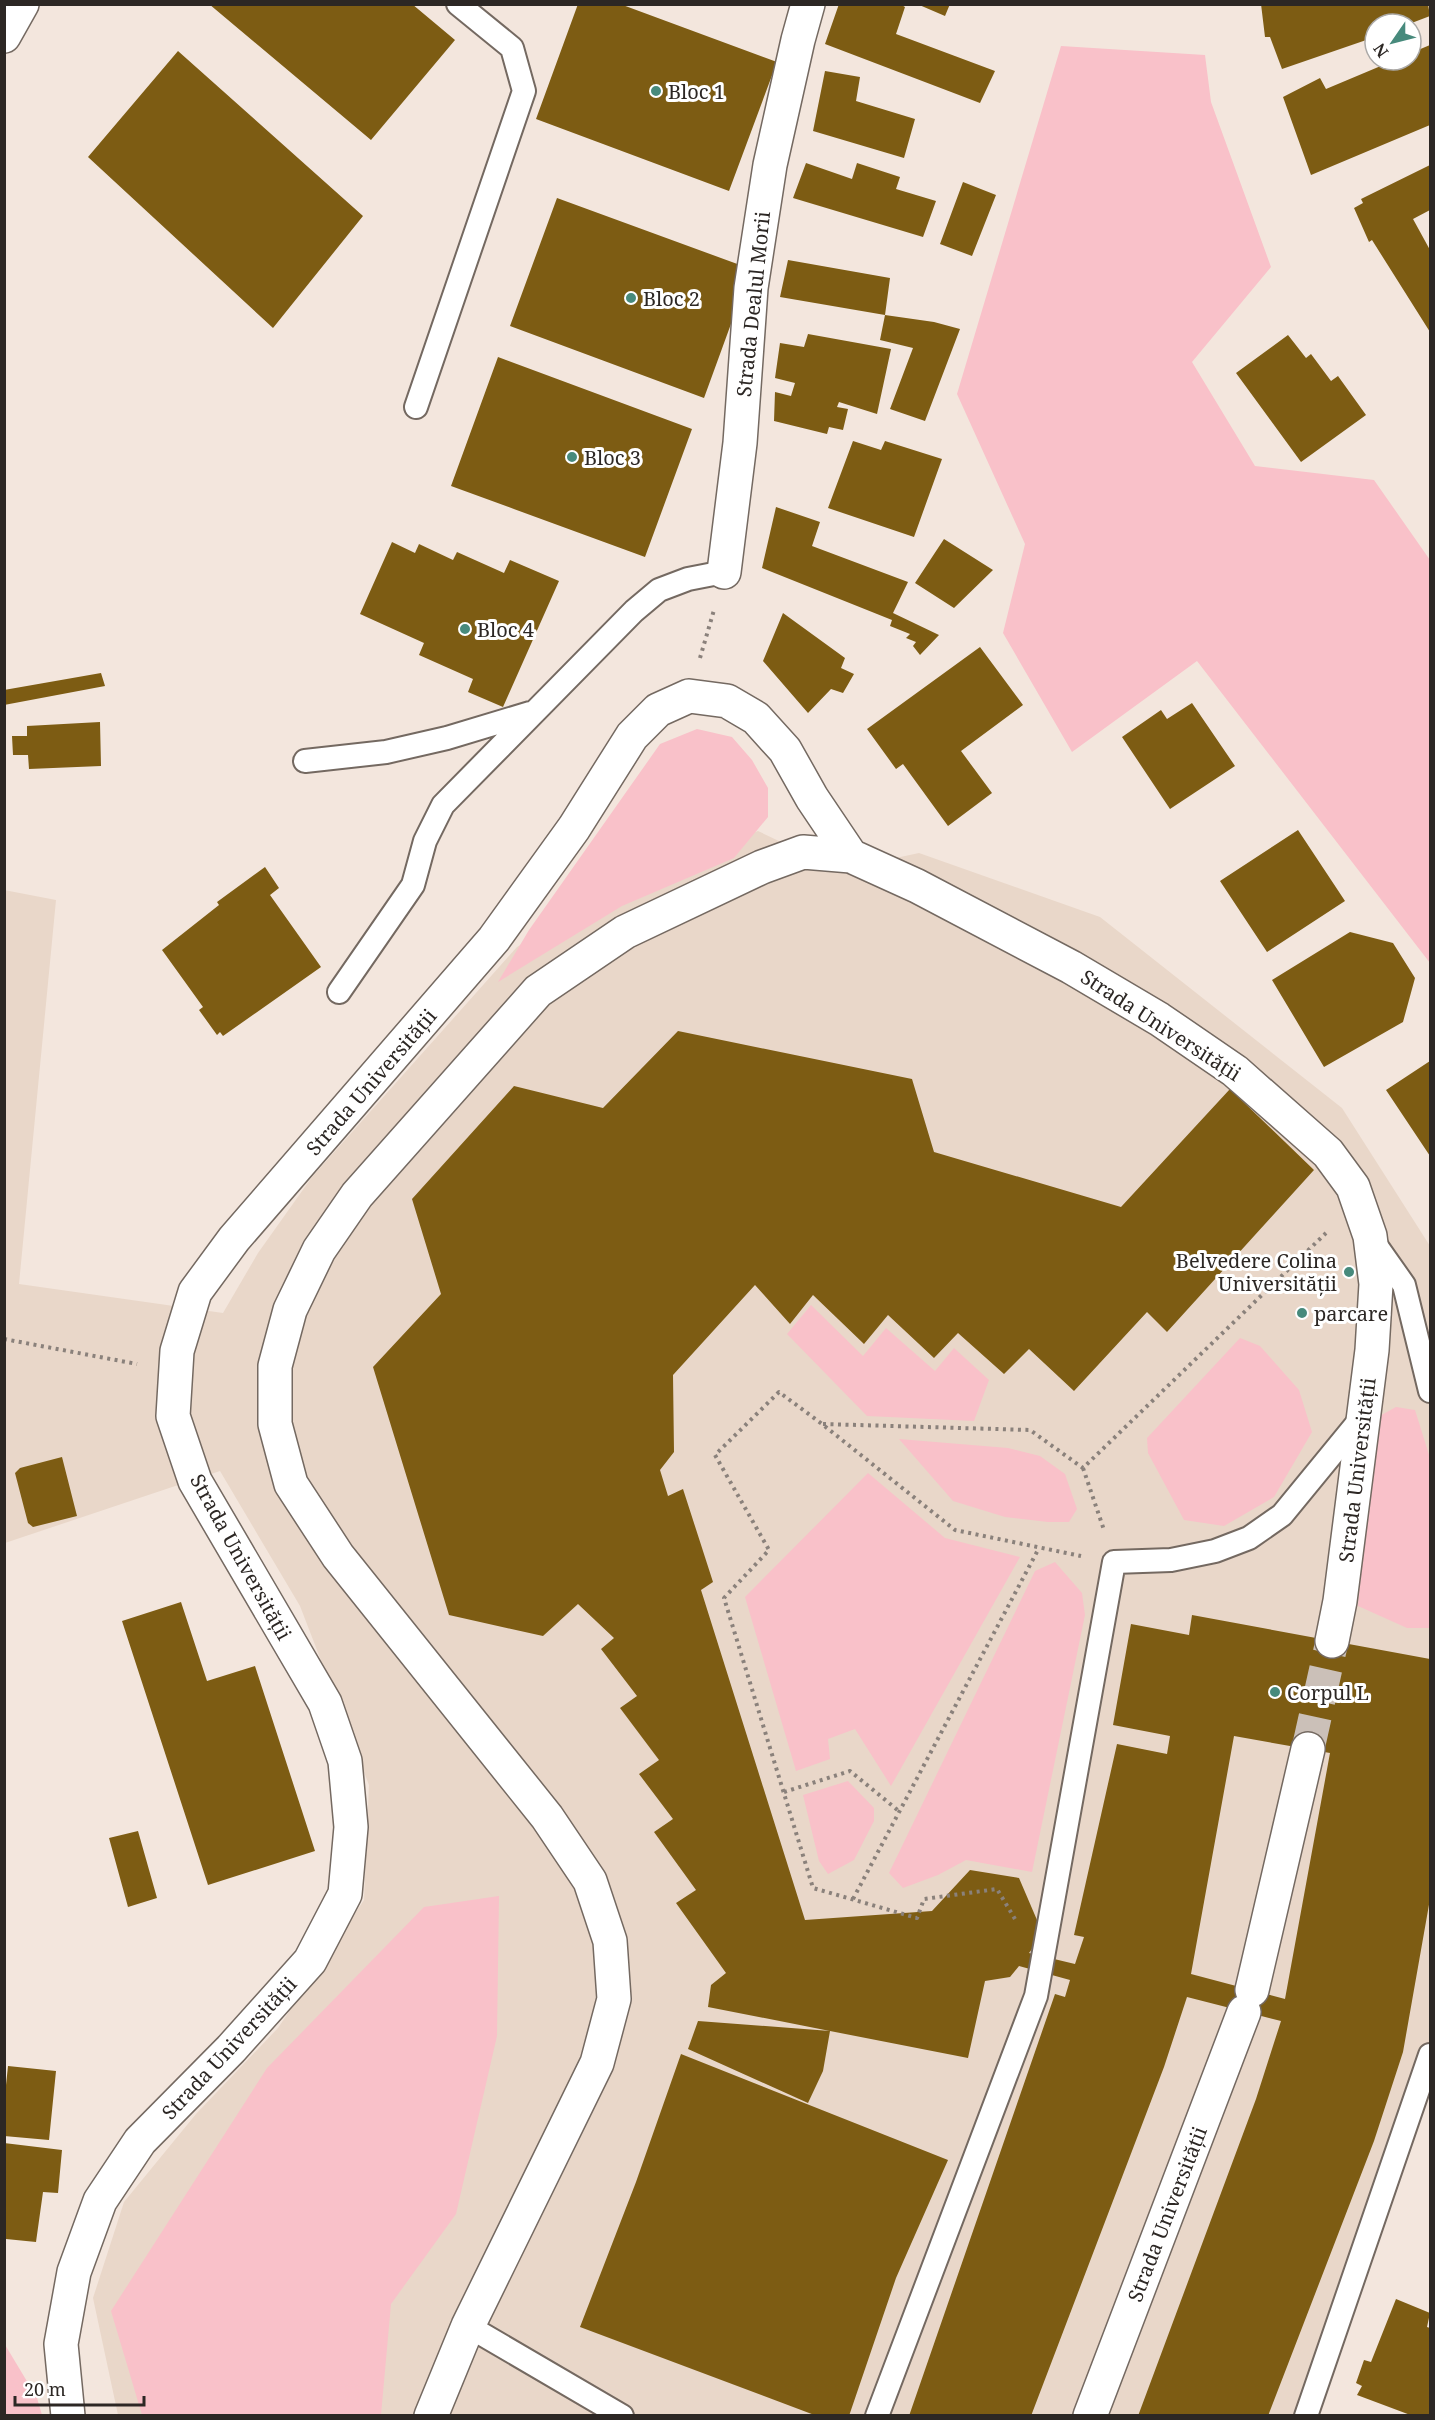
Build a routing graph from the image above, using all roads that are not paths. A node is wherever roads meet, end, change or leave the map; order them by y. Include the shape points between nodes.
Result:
1 (22, 4) edge
2 (459, 4) edge
3 (808, 4) edge
4 (4, 36) edge
5 (416, 407) dead end
6 (724, 572) joint
7 (531, 713) junction
8 (304, 761) dead end
9 (851, 856) junction
10 (339, 992) dead end
11 (1370, 1236) junction
12 (1431, 1391) edge
13 (1364, 1414) junction
14 (1332, 1641) tunnel mouth
15 (1308, 1749) tunnel mouth
16 (1431, 2055) edge
17 (468, 2326) junction
18 (68, 2415) edge
19 (431, 2415) edge
20 (622, 2415) edge
21 (877, 2415) edge
22 (1090, 2415) edge
23 (1306, 2415) edge

1 - 4 street
2 - 5 lane via 512,48 524,91
3 - 6 street, Strada Dealul Morii via 770,165 751,288 740,443
6 - 7 lane via 659,590
7 - 8 lane via 386,752
7 - 10 lane via 443,805 425,841 414,885
9 - 11 street, Strada Universității via 1071,967 1158,1018 1235,1071 1328,1153 1353,1187
9 - 17 street, Strada Universității via 803,852 762,867 625,932 538,991 357,1195 319,1250 290,1310 275,1366 275,1425 291,1484 338,1557 547,1817 590,1881 610,1941 614,1999 597,2063
9 - 18 street, Strada Universității via 785,750 756,718 727,700 689,696 658,710 632,736 574,828 494,939 234,1239 195,1292 177,1351 173,1416 195,1481 325,1703 345,1761 351,1827 345,1894 310,1961 140,2141 100,2201 74,2272 61,2344
11 - 12 lane via 1404,1286
11 - 13 street, Strada Universității via 1376,1284
13 - 14 street, Strada Universității
13 - 21 lane via 1282,1515 1249,1538 1215,1551 1171,1560 1114,1562 1036,1996
15 - 22 street, Strada Universității via 1248,2001
16 - 23 lane
17 - 19 street, Strada Universității
17 - 20 lane

